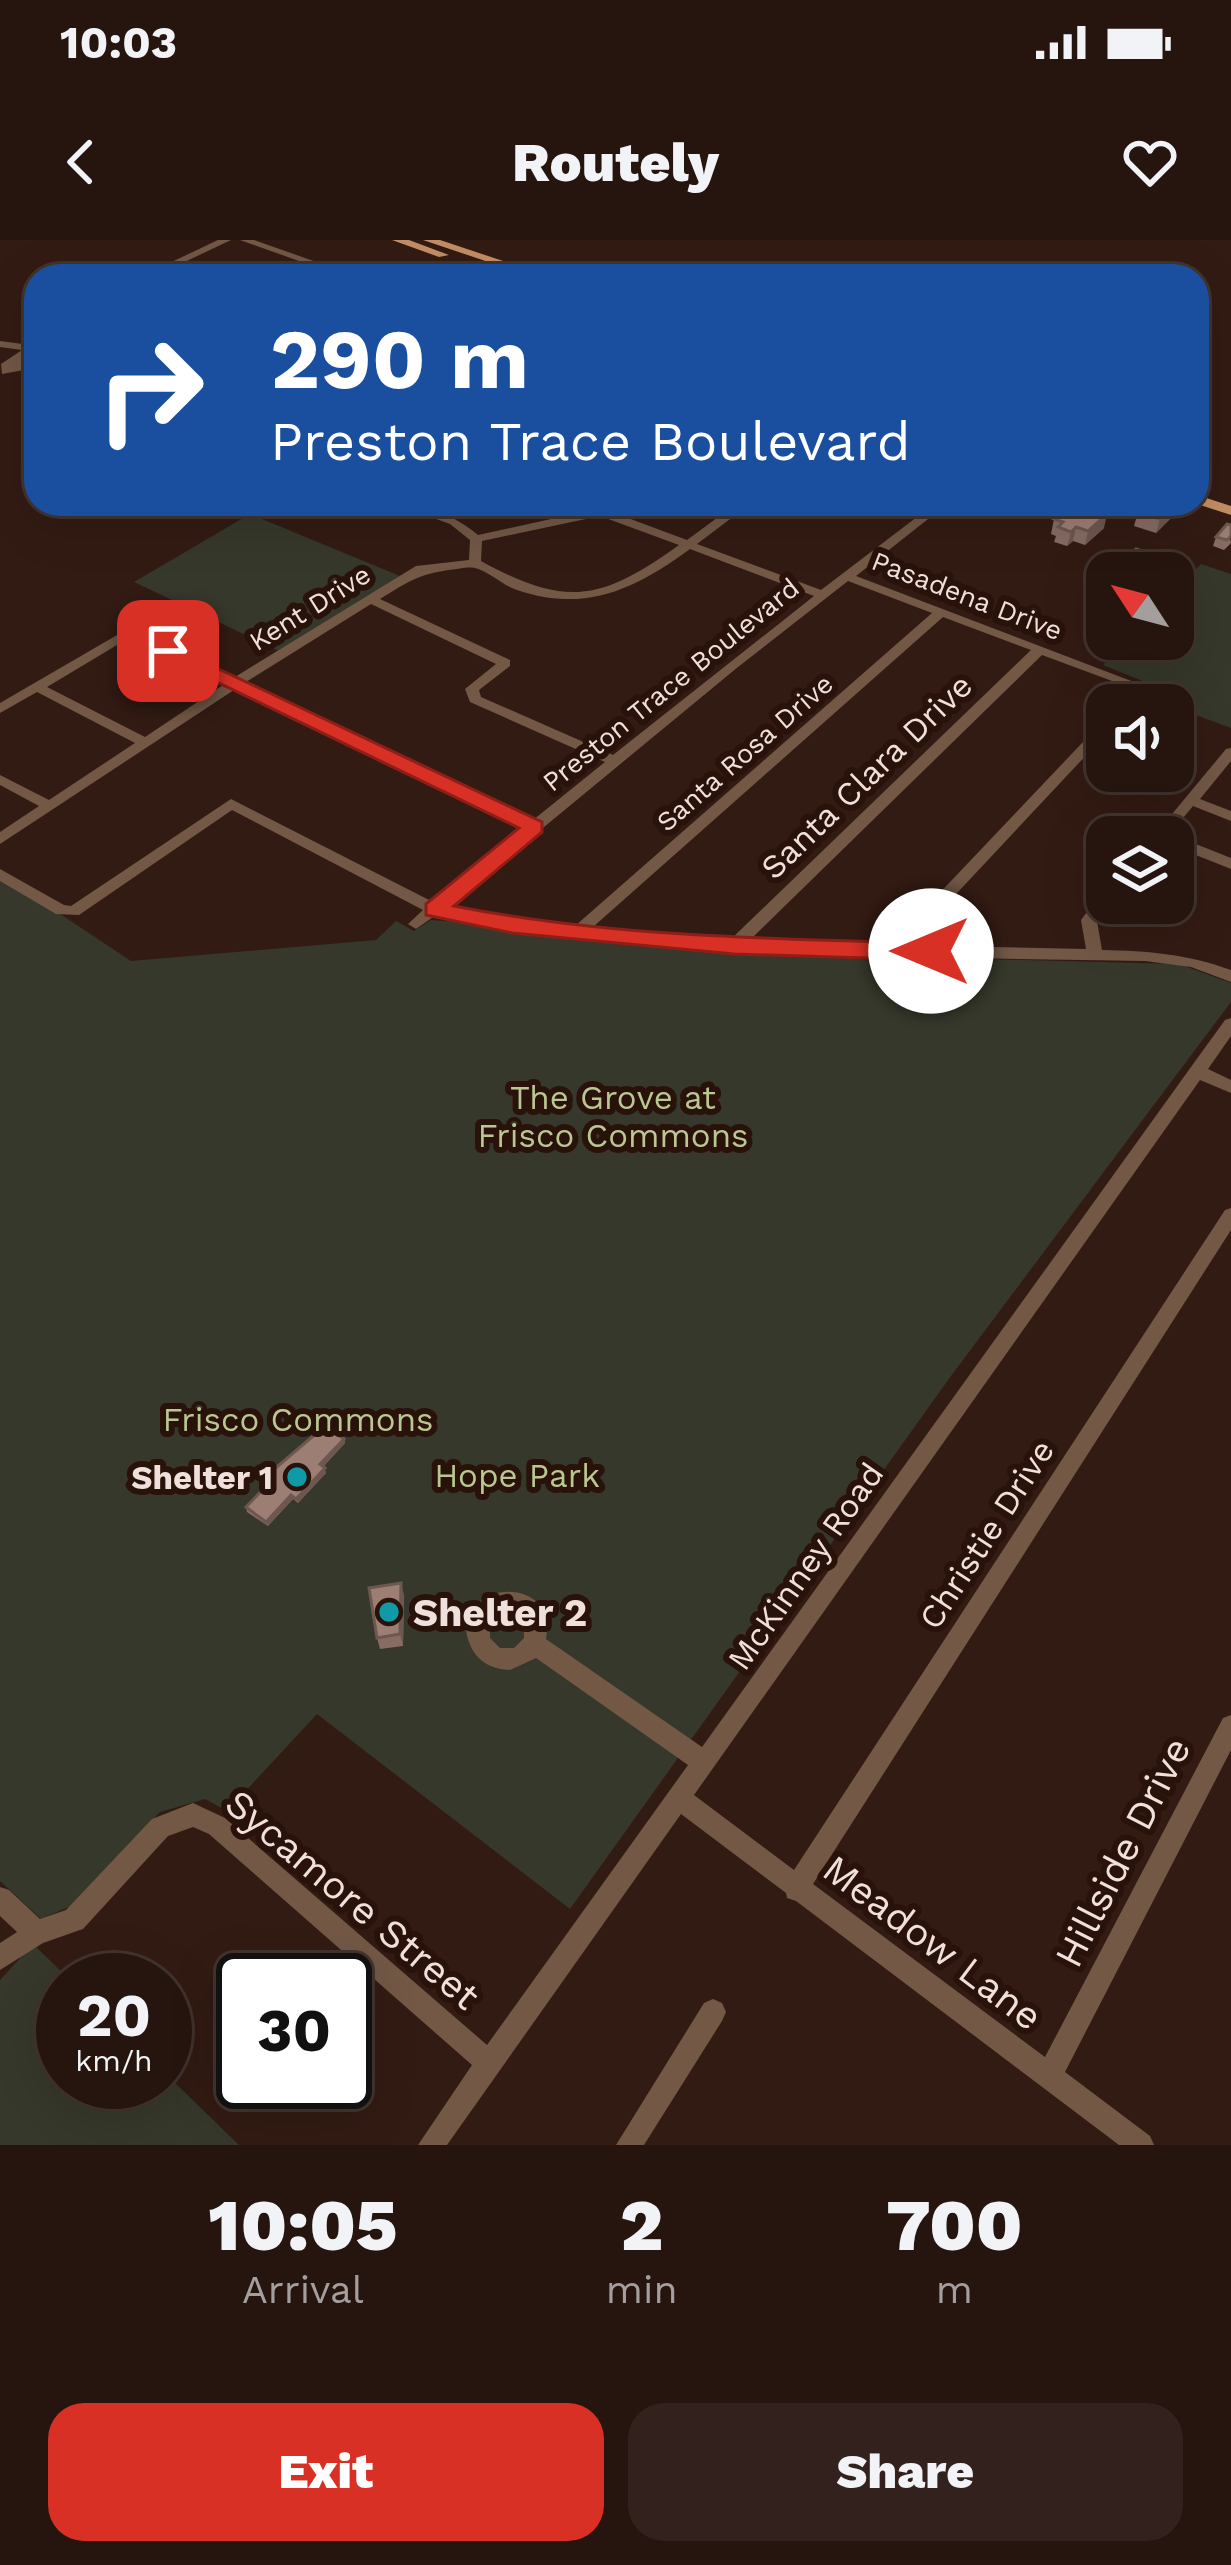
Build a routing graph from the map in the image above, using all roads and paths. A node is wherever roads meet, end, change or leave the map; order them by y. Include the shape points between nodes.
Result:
1 (226, 240) edge
2 (245, 240) edge
3 (398, 240) edge
4 (429, 240) edge
5 (173, 264) edge
6 (316, 264) edge
7 (472, 264) edge
8 (504, 264) edge
9 (24, 359) edge
10 (19, 365) junction
11 (24, 366) edge
12 (3, 374) edge
13 (438, 516) edge
14 (582, 516) edge
15 (612, 516) edge
16 (727, 516) edge
17 (910, 516) edge
18 (926, 516) edge
19 (476, 539) junction
20 (688, 543) junction
21 (475, 563) junction
22 (844, 575) junction
23 (821, 594) junction
24 (370, 599) junction
25 (942, 611) junction
26 (1040, 649) junction
27 (234, 684) junction
28 (1132, 684) edge
29 (37, 687) junction
30 (0, 709) edge
31 (146, 742) junction
32 (1086, 747) edge
33 (615, 761) junction
34 (1227, 762) edge
35 (0, 779) edge
36 (1190, 800) junction
37 (50, 806) junction
38 (1179, 816) edge
39 (1231, 816) edge
40 (535, 827) junction
41 (0, 839) edge
42 (1194, 849) edge
43 (1231, 864) edge
44 (0, 874) edge
45 (435, 910) junction
46 (416, 924) dead end
47 (1090, 924) edge
48 (579, 931) junction
49 (734, 946) junction
50 (931, 951) junction
51 (1095, 955) junction
52 (1231, 976) edge
53 (1231, 1024) edge
54 (1197, 1071) junction
55 (1231, 1088) edge
56 (1231, 1215) edge
57 (534, 1644) dead end
58 (1231, 1726) edge
59 (705, 1763) junction
60 (680, 1799) junction
61 (796, 1888) junction
62 (0, 1899) edge
63 (37, 1933) junction
64 (0, 1958) edge
65 (713, 2012) dead end
66 (490, 2064) junction
67 (1048, 2077) junction
68 (631, 2144) edge
69 (431, 2145) edge
70 (1141, 2145) edge

1 - 5 street
2 - 6 street
3 - 7 main road
4 - 8 main road
9 - 10 street
10 - 11 street
10 - 12 street
13 - 19 street
14 - 19 street
15 - 20 street
16 - 20 street
17 - 22 street, Preston Trace Boulevard
18 - 22 street, Preston Trace Boulevard
19 - 21 street
20 - 21 street via 624,589 584,598 536,592
20 - 23 street
21 - 24 street, Kent Drive via 428,566
22 - 23 street, Preston Trace Boulevard
22 - 25 street, Pasadena Drive
23 - 33 street, Preston Trace Boulevard
24 - 27 street, Kent Drive
24 - 33 street via 505,663 472,689 475,698
25 - 26 street, Pasadena Drive
25 - 48 street, Santa Rosa Drive
26 - 28 street, Pasadena Drive
26 - 49 street, Santa Clara Drive
27 - 29 street via 129,633
27 - 31 street, Kent Drive
27 - 40 street
29 - 30 street
29 - 31 street
31 - 37 street, Kent Drive
32 - 50 street via 936,906
33 - 40 street, Preston Trace Boulevard
34 - 36 street
35 - 37 street
36 - 38 street
36 - 39 street
37 - 41 street, Kent Drive
40 - 45 street, Preston Trace Boulevard
42 - 43 street
44 - 45 street via 74,911 231,804
45 - 46 street, Preston Trace Boulevard
45 - 48 street
47 - 51 street
48 - 49 street
49 - 50 street
50 - 51 street
51 - 52 street via 1170,957
53 - 54 street, McKinney Road
54 - 55 street
54 - 59 street, McKinney Road
56 - 61 street, Christie Drive
57 - 59 street
58 - 67 street, Hillside Drive
59 - 60 street, McKinney Road
60 - 61 street, Meadow Lane
60 - 66 street, McKinney Road
61 - 67 street, Meadow Lane
62 - 63 street
63 - 64 street
63 - 66 street, Sycamore Street via 74,1920 160,1827 193,1815 217,1826
65 - 68 street
66 - 69 street, McKinney Road
67 - 70 street, Meadow Lane

